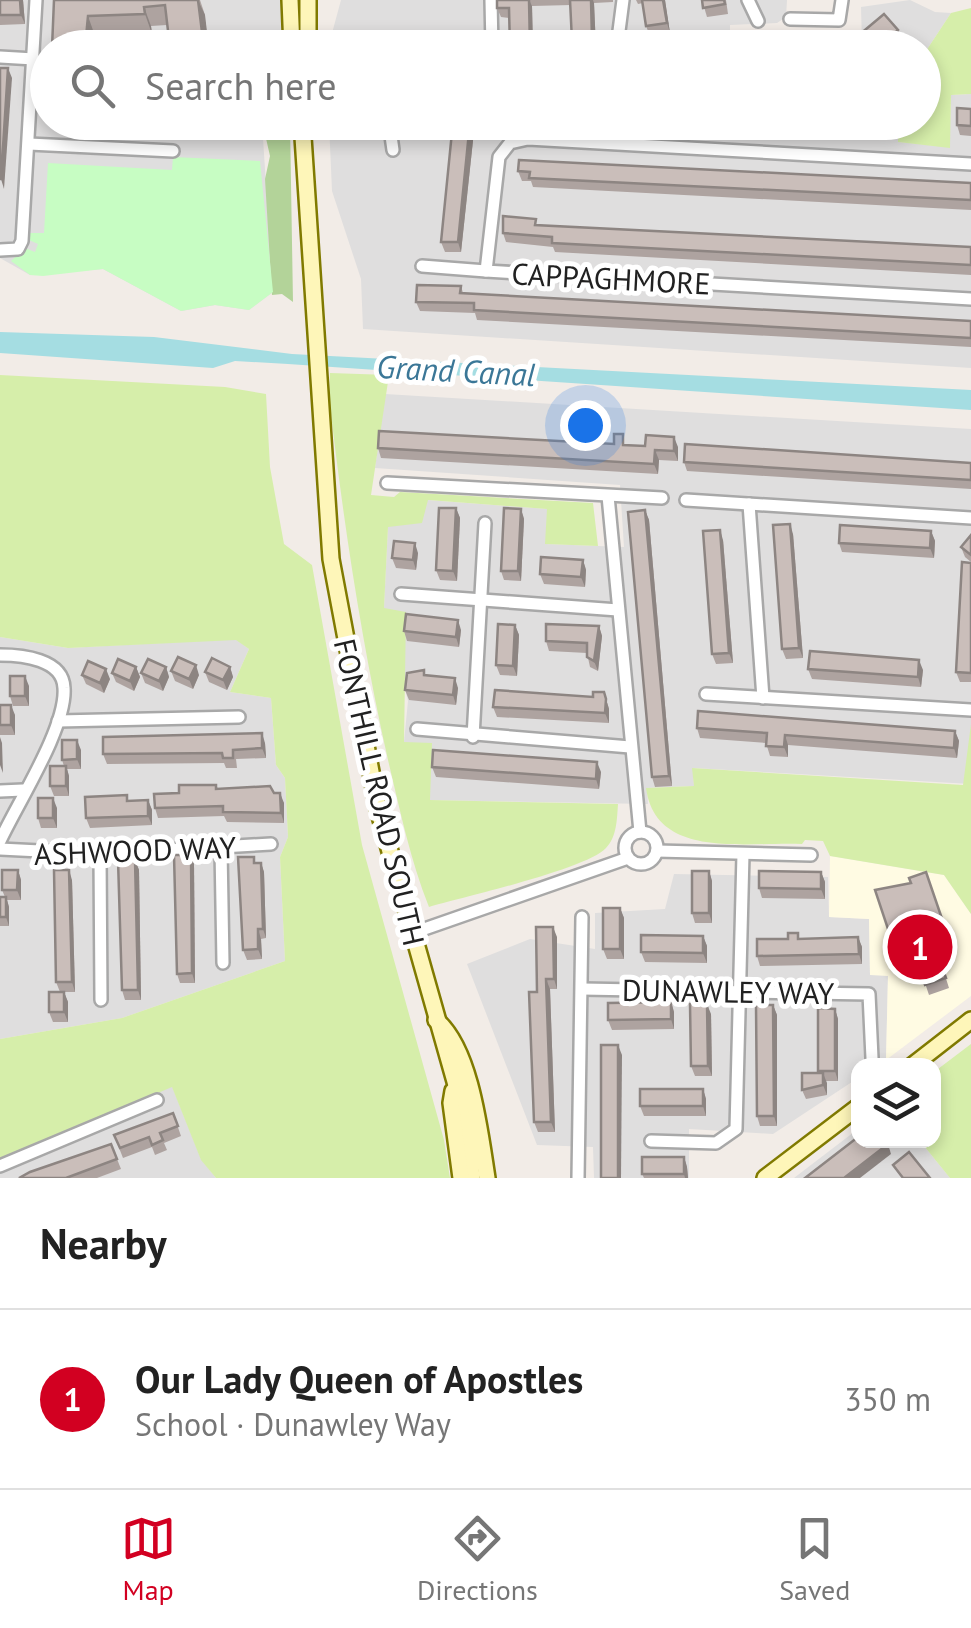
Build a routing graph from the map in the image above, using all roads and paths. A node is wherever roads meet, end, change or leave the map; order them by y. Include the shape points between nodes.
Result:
1 (36, 0) edge
2 (290, 0) edge
3 (308, 0) edge
4 (491, 0) edge
5 (623, 0) edge
6 (748, 0) edge
7 (842, 0) edge
8 (790, 19) dead end
9 (758, 21) dead end
10 (35, 30) edge
11 (291, 30) edge
12 (308, 30) edge
13 (492, 30) edge
14 (618, 30) edge
15 (0, 57) edge
16 (30, 59) edge
17 (30, 127) edge
18 (303, 140) edge
19 (391, 140) edge
20 (522, 140) edge
21 (546, 140) edge
22 (29, 144) junction
23 (392, 150) dead end
24 (173, 152) dead end
25 (971, 164) edge
26 (0, 250) edge
27 (422, 266) dead end
28 (486, 271) junction
29 (971, 298) edge
30 (387, 482) dead end
31 (608, 496) junction
32 (662, 498) dead end
33 (686, 500) dead end
34 (749, 504) junction
35 (971, 518) edge
36 (485, 522) dead end
37 (401, 594) dead end
38 (479, 600) junction
39 (618, 610) junction
40 (0, 655) edge
41 (706, 694) dead end
42 (763, 698) junction
43 (971, 710) edge
44 (240, 717) dead end
45 (58, 721) junction
46 (417, 730) dead end
47 (473, 736) junction
48 (630, 747) junction
49 (24, 790) junction
50 (0, 791) edge
51 (640, 832) junction
52 (271, 844) dead end
53 (0, 845) edge
54 (221, 849) junction
55 (657, 852) junction
56 (100, 854) junction
57 (743, 854) junction
58 (812, 855) dead end
59 (628, 858) junction
60 (582, 918) dead end
61 (410, 934) junction
62 (223, 963) dead end
63 (582, 989) junction
64 (738, 990) junction
65 (101, 1000) dead end
66 (436, 1020) junction
67 (971, 1020) edge
68 (872, 1058) dead end
69 (922, 1058) edge
70 (455, 1082) junction
71 (158, 1100) dead end
72 (851, 1112) edge
73 (650, 1141) dead end
74 (0, 1166) edge
75 (461, 1178) edge
76 (472, 1178) edge
77 (487, 1178) edge
78 (578, 1178) edge
79 (766, 1178) edge

1 - 10 street
2 - 11 main road
3 - 12 main road
4 - 13 street
5 - 14 street
6 - 9 street
7 - 8 street via 839,20
15 - 16 street
17 - 22 street
18 - 61 main road, FONTHILL ROAD SOUTH via 330,558 378,810
19 - 23 street
20 - 28 street, CAPPAGHMORE via 510,142 499,156
21 - 25 street, CAPPAGHMORE
22 - 24 street
22 - 26 street via 20,246
27 - 28 street
28 - 29 street, CAPPAGHMORE
30 - 31 street
31 - 32 street
31 - 39 street
33 - 34 street
34 - 35 street
34 - 42 street
36 - 38 street
37 - 38 street
38 - 39 street
38 - 47 street
39 - 48 street
40 - 45 street via 41,660 56,670 65,686
41 - 42 street
42 - 43 street
44 - 45 street
45 - 49 street
46 - 47 street
47 - 48 street
48 - 51 street
49 - 50 street
49 - 53 street
51 - 55 street via 653,838
51 - 59 street via 626,844
52 - 54 street, ASHWOOD WAY
53 - 56 street, ASHWOOD WAY
54 - 56 street, ASHWOOD WAY
54 - 62 street
55 - 57 street
55 - 59 street via 647,864
56 - 65 street
57 - 58 street
57 - 64 street
59 - 61 street
60 - 63 street
61 - 66 main road, FONTHILL ROAD SOUTH
63 - 64 street, DUNAWLEY WAY
63 - 78 street
64 - 68 street, DUNAWLEY WAY via 869,994
64 - 73 street via 736,1128 716,1143
66 - 70 main road, FONTHILL ROAD SOUTH
66 - 77 main road via 452,1033
67 - 69 main road
70 - 75 main road via 450,1102
70 - 76 main road, FONTHILL ROAD SOUTH
71 - 74 street
72 - 79 main road

